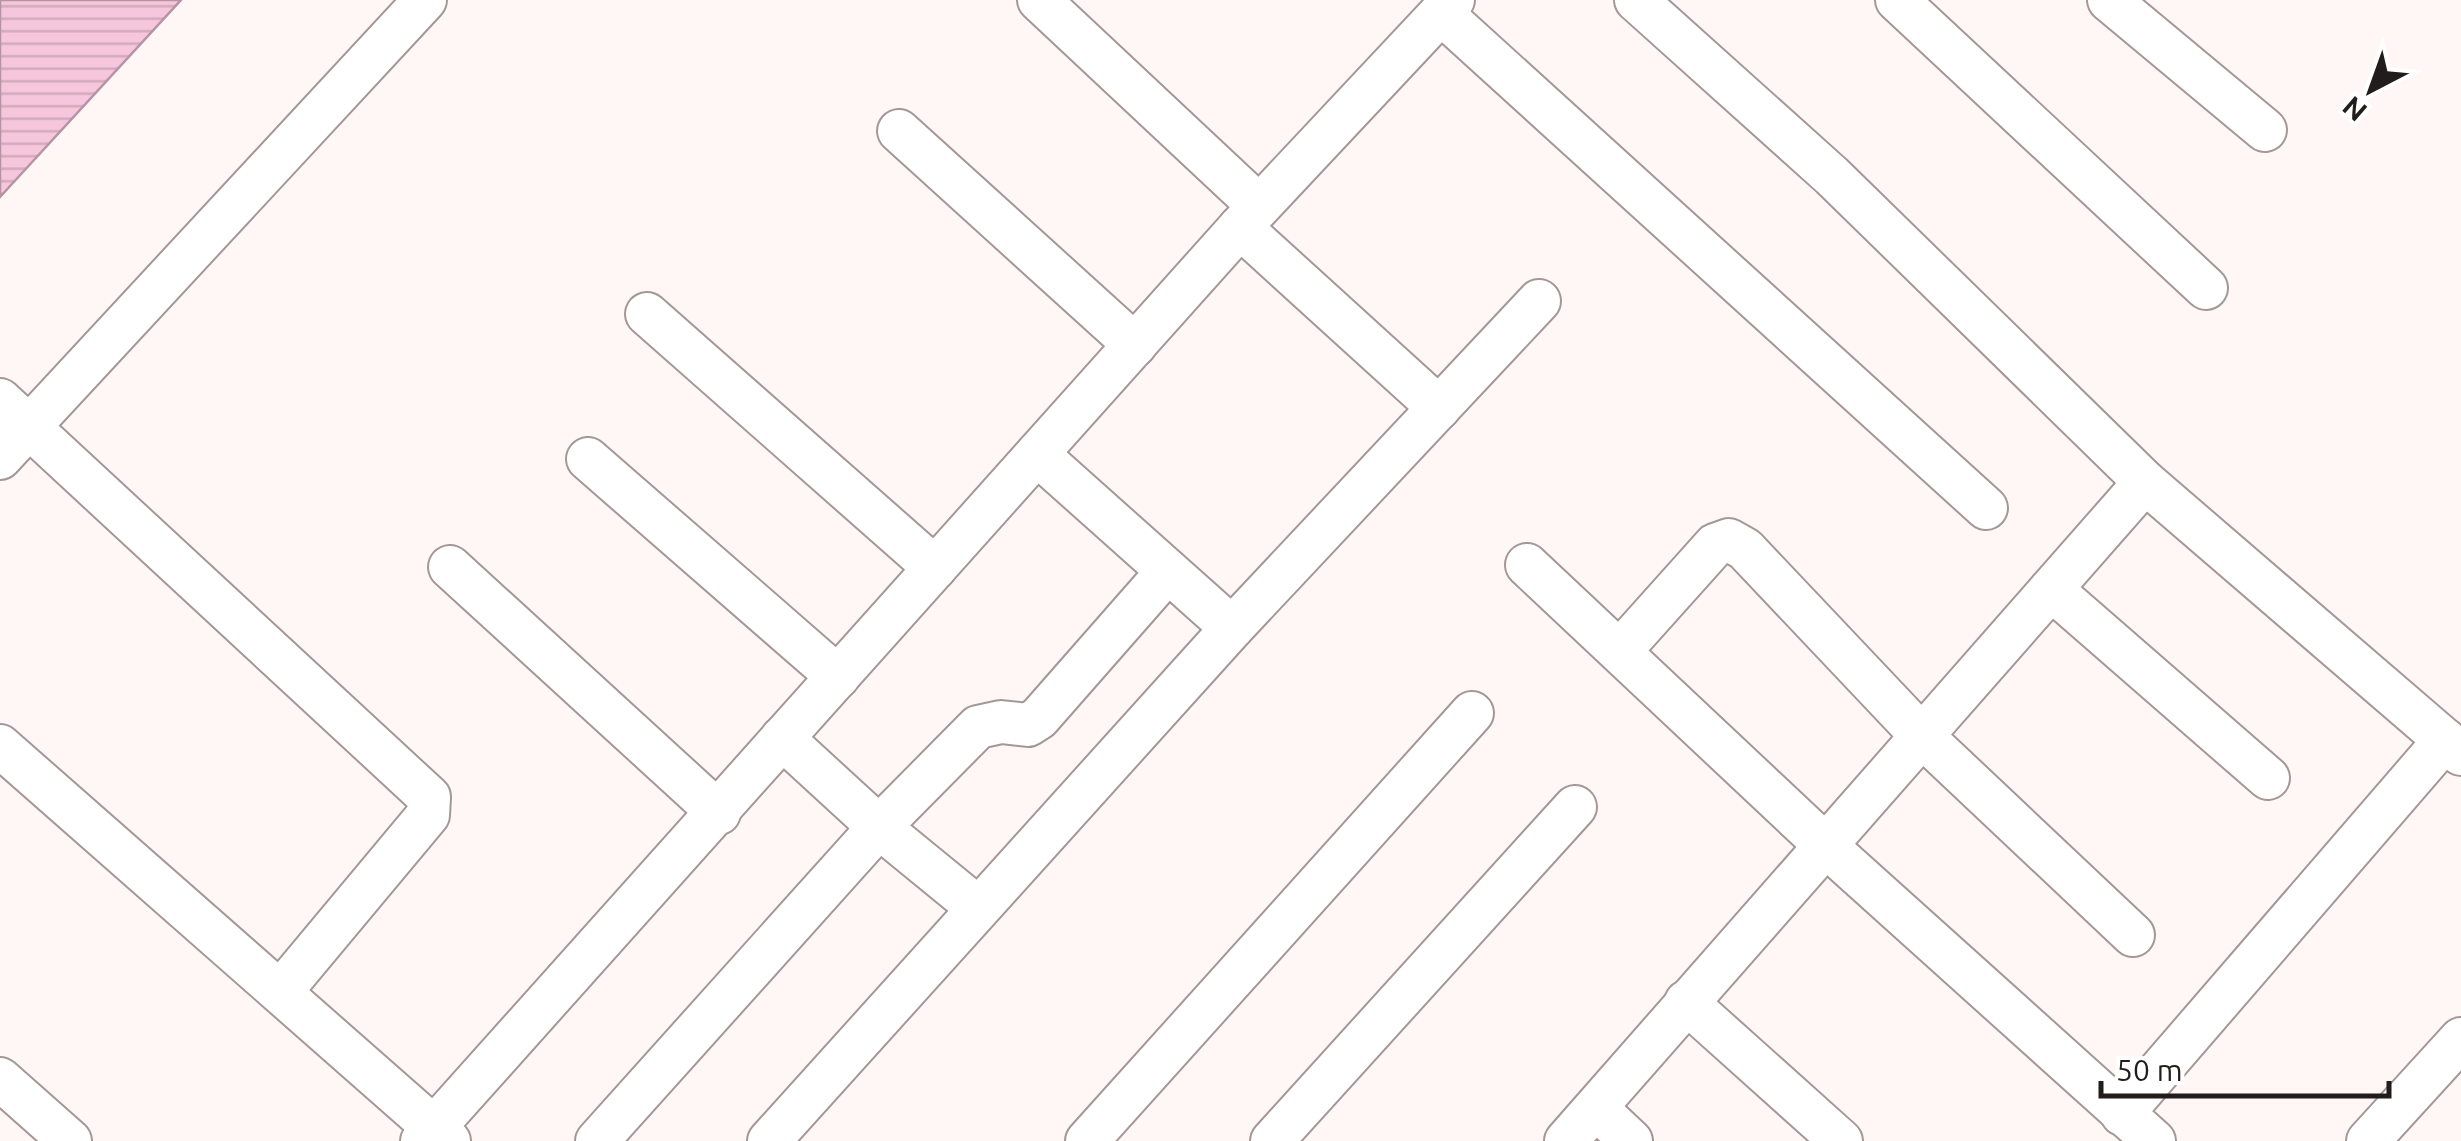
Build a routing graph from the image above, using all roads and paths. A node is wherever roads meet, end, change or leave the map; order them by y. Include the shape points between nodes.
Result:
1 (425, 0) edge
2 (1039, 0) edge
3 (1636, 0) edge
4 (1897, 0) edge
5 (2109, 0) edge
6 (1447, 6) edge
7 (2265, 130) dead end
8 (899, 131) dead end
9 (1250, 217) junction
10 (2206, 288) dead end
11 (1539, 301) dead end
12 (647, 314) dead end
13 (1134, 345) junction
14 (1439, 408) junction
15 (14, 413) edge
16 (1036, 454) junction
17 (0, 458) edge
18 (588, 459) dead end
19 (2145, 482) junction
20 (1986, 508) dead end
21 (1527, 565) dead end
22 (450, 567) dead end
23 (935, 568) junction
24 (1168, 571) junction
25 (2051, 588) junction
26 (1232, 628) junction
27 (1620, 651) junction
28 (838, 676) junction
29 (1472, 712) dead end
30 (1922, 736) junction
31 (782, 738) junction
32 (0, 746) edge
33 (2453, 747) edge
34 (2268, 778) dead end
35 (1575, 807) dead end
36 (719, 813) junction
37 (879, 827) junction
38 (1825, 845) junction
39 (978, 908) junction
40 (2133, 935) dead end
41 (282, 990) junction
42 (1686, 1002) junction
43 (2461, 1039) edge
44 (0, 1080) edge
45 (1596, 1108) junction
46 (2122, 1114) junction
47 (435, 1136) edge
48 (2379, 1137) edge
49 (70, 1141) edge
50 (597, 1141) edge
51 (769, 1141) edge
52 (1087, 1141) edge
53 (1272, 1141) edge
54 (1566, 1141) edge
55 (1631, 1141) edge
56 (1841, 1141) edge
57 (2154, 1141) edge

1 - 15 street
2 - 9 street
3 - 19 street via 1832,176
4 - 10 street
5 - 7 street
6 - 9 street
6 - 20 street
8 - 13 street
9 - 13 street
9 - 14 street
11 - 14 street
12 - 23 street
13 - 16 street
14 - 26 street
15 - 17 street
15 - 41 street via 429,797 428,815
16 - 23 street
16 - 24 street
18 - 28 street
19 - 25 street
19 - 33 street
21 - 27 street
22 - 36 street
23 - 28 street
24 - 26 street
24 - 37 street via 1039,718 978,726
25 - 30 street
25 - 34 street
26 - 39 street
27 - 30 street via 1701,557 1728,540 1745,548
27 - 38 street
28 - 31 street
29 - 52 street
30 - 38 street
30 - 40 street
31 - 36 street
31 - 37 street
32 - 41 street
33 - 46 street
35 - 53 street
36 - 47 street
37 - 39 street
37 - 50 street
38 - 42 street
38 - 46 street
39 - 51 street
41 - 47 street
42 - 45 street
42 - 56 street
43 - 48 street
44 - 49 street
45 - 54 street
45 - 55 street
46 - 57 street

